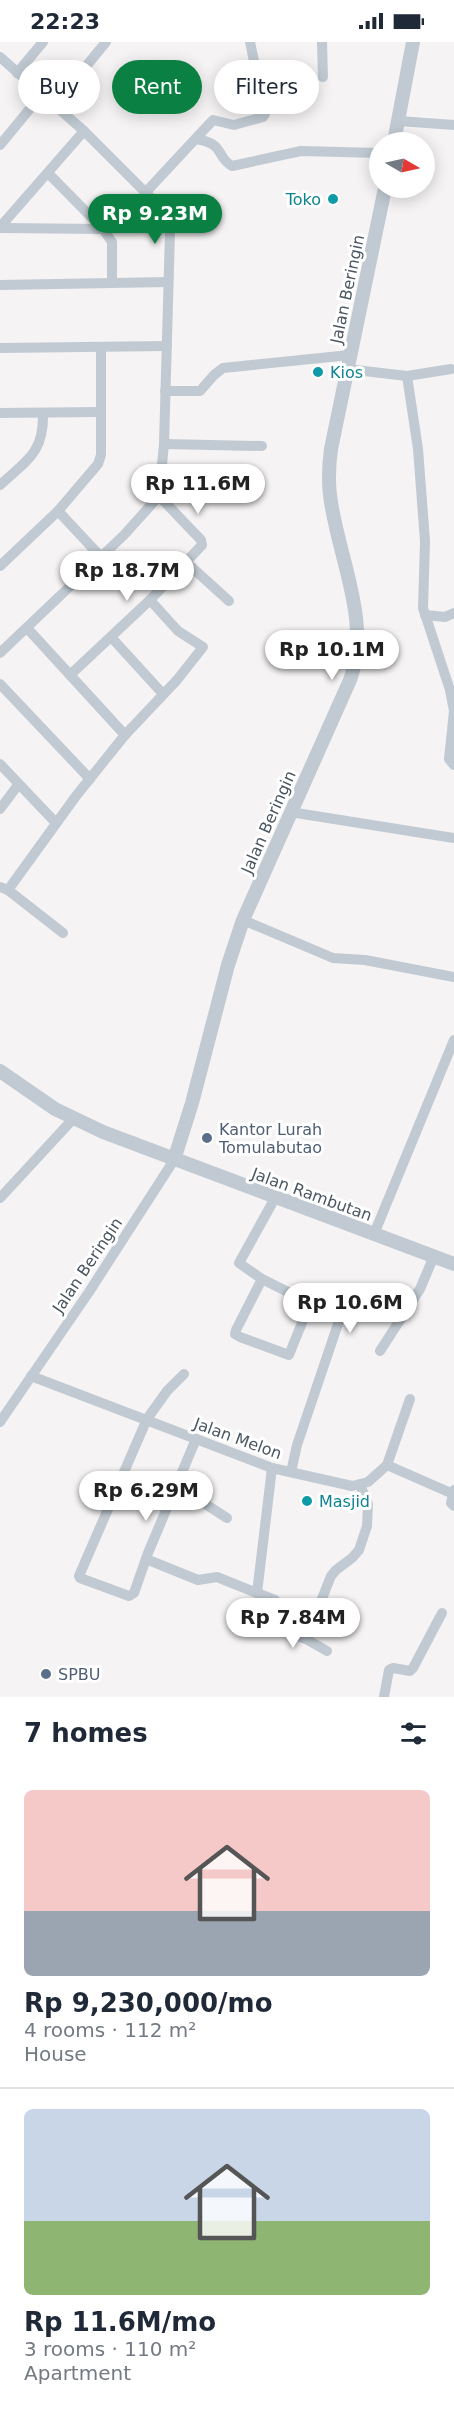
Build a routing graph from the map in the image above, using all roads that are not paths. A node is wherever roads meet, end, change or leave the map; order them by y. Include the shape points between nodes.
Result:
1 (43, 42) edge
2 (105, 42) edge
3 (250, 42) edge
4 (322, 42) edge
5 (413, 42) edge
6 (0, 57) edge
7 (90, 60) edge
8 (17, 73) joint
9 (323, 77) dead end
10 (26, 114) edge
11 (66, 114) edge
12 (399, 121) junction
13 (454, 125) edge
14 (84, 130) junction
15 (396, 132) edge
16 (195, 139) junction
17 (0, 145) edge
18 (369, 153) edge
19 (48, 173) junction
20 (145, 193) junction
21 (383, 198) edge
22 (0, 228) edge
23 (103, 229) junction
24 (168, 282) junction
25 (112, 283) junction
26 (0, 285) edge
27 (167, 346) junction
28 (0, 348) edge
29 (101, 348) junction
30 (350, 355) junction
31 (347, 369) junction
32 (451, 369) dead end
33 (407, 376) junction
34 (165, 391) junction
35 (100, 412) junction
36 (0, 413) edge
37 (43, 413) junction
38 (164, 444) junction
39 (262, 446) dead end
40 (0, 485) edge
41 (159, 496) junction
42 (58, 511) junction
43 (101, 557) junction
44 (2, 560) edge
45 (187, 563) junction
46 (150, 600) junction
47 (229, 601) dead end
48 (454, 613) edge
49 (425, 615) junction
50 (27, 628) junction
51 (111, 637) junction
52 (0, 653) edge
53 (70, 675) junction
54 (0, 684) edge
55 (452, 691) edge
56 (164, 694) junction
57 (125, 735) junction
58 (0, 764) edge
59 (454, 765) edge
60 (90, 779) junction
61 (18, 785) junction
62 (0, 809) edge
63 (290, 812) junction
64 (56, 823) junction
65 (454, 838) edge
66 (4, 889) edge
67 (243, 920) junction
68 (63, 933) dead end
69 (454, 977) edge
70 (454, 1040) edge
71 (0, 1071) edge
72 (73, 1119) junction
73 (174, 1160) junction
74 (0, 1198) edge
75 (275, 1198) junction
76 (374, 1234) junction
77 (434, 1256) junction
78 (454, 1264) edge
79 (262, 1279) junction
80 (310, 1303) junction
81 (380, 1351) dead end
82 (184, 1374) dead end
83 (30, 1376) junction
84 (410, 1399) dead end
85 (147, 1419) junction
86 (0, 1422) edge
87 (195, 1439) junction
88 (387, 1465) junction
89 (272, 1468) junction
90 (291, 1472) junction
91 (176, 1485) junction
92 (360, 1485) junction
93 (453, 1492) edge
94 (454, 1506) edge
95 (226, 1518) dead end
96 (146, 1559) junction
97 (257, 1593) junction
98 (442, 1613) dead end
99 (306, 1639) junction
100 (327, 1652) dead end
101 (384, 1697) edge

1 - 8 street
2 - 7 street
3 - 16 street via 265,114 234,126 213,120
4 - 9 street
5 - 12 street
6 - 8 street
10 - 17 street
11 - 14 street
12 - 13 street
12 - 15 street
14 - 19 street
14 - 20 street
16 - 18 street via 214,144 232,166 302,151
16 - 20 street
19 - 22 street
19 - 23 street
20 - 24 street via 166,213 170,224
21 - 30 street, Jalan Beringin
22 - 23 street
23 - 25 street via 112,242
24 - 25 street
24 - 27 street
25 - 26 street
27 - 29 street
27 - 34 street
28 - 29 street
29 - 35 street
30 - 31 street, Jalan Beringin
30 - 34 street via 223,368 200,391
31 - 33 street
31 - 63 street, Jalan Beringin via 328,475 352,599 356,661
32 - 33 street
33 - 49 street via 425,541
34 - 38 street
35 - 37 street
35 - 42 street via 98,464
36 - 37 street
37 - 40 street via 43,435 36,451
38 - 39 street
38 - 41 street
41 - 43 street
41 - 45 street via 201,540 202,545
42 - 43 street
42 - 44 street
43 - 50 street
45 - 46 street
45 - 47 street
46 - 51 street
46 - 56 street via 178,631 203,647
48 - 49 street via 445,617
49 - 55 street
50 - 52 street
50 - 53 street
51 - 53 street
51 - 56 street
53 - 57 street
54 - 60 street
55 - 59 street via 449,759
56 - 57 street
57 - 60 street
58 - 61 street
60 - 64 street
61 - 62 street
61 - 64 street
63 - 65 street
63 - 67 street, Jalan Beringin
64 - 66 street
66 - 68 street
67 - 69 street via 333,958 372,961
67 - 73 street, Jalan Beringin
70 - 76 street
71 - 72 street, Jalan Rambutan
72 - 73 street, Jalan Rambutan
72 - 74 street
73 - 75 street, Jalan Rambutan
73 - 83 street, Jalan Beringin
75 - 76 street, Jalan Rambutan
75 - 79 street via 239,1263
76 - 77 street, Jalan Rambutan
77 - 78 street, Jalan Rambutan
77 - 81 street via 420,1289
79 - 80 street
79 - 80 street via 236,1330 240,1337 289,1354
80 - 90 street via 340,1319
82 - 85 street
83 - 85 street, Jalan Melon
83 - 86 street, Jalan Beringin
84 - 88 street
85 - 87 street, Jalan Melon
85 - 96 street via 79,1576 129,1596 134,1593
87 - 89 street, Jalan Melon
87 - 91 street
88 - 92 street
88 - 93 street
89 - 90 street, Jalan Melon
89 - 97 street
90 - 92 street, Jalan Melon
91 - 95 street
91 - 96 street
92 - 99 street via 369,1513 358,1550 331,1576
93 - 94 street
96 - 97 street via 198,1580 218,1576
97 - 99 street via 275,1600 276,1626
98 - 101 street via 413,1668 389,1670
99 - 100 street

